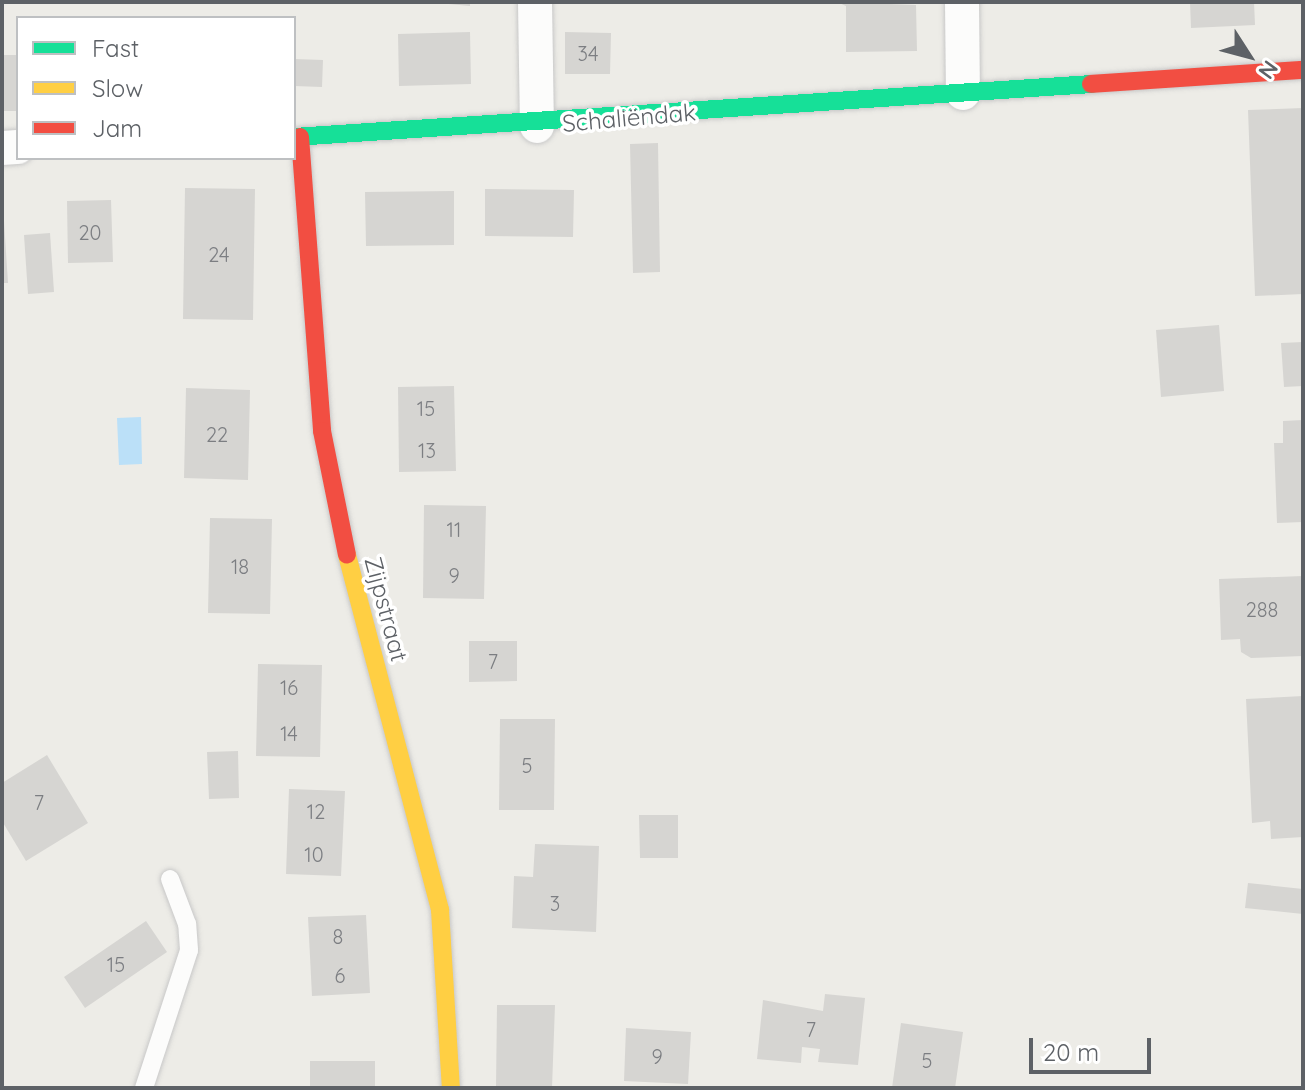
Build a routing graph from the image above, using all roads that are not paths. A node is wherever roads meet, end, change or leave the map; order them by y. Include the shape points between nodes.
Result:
1 (535, 2) edge
2 (962, 2) edge
3 (1303, 70) edge
4 (963, 93) junction
5 (537, 126) junction
6 (297, 137) edge
7 (170, 879) dead end
8 (144, 1088) edge
9 (451, 1088) edge

1 - 5 street
2 - 4 street
3 - 4 street, Schaliëndak
4 - 5 street, Schaliëndak
5 - 6 street, Schaliëndak
6 - 9 street, Zijpstraat via 322,431 344,544 440,910
7 - 8 lane via 187,924 189,950

